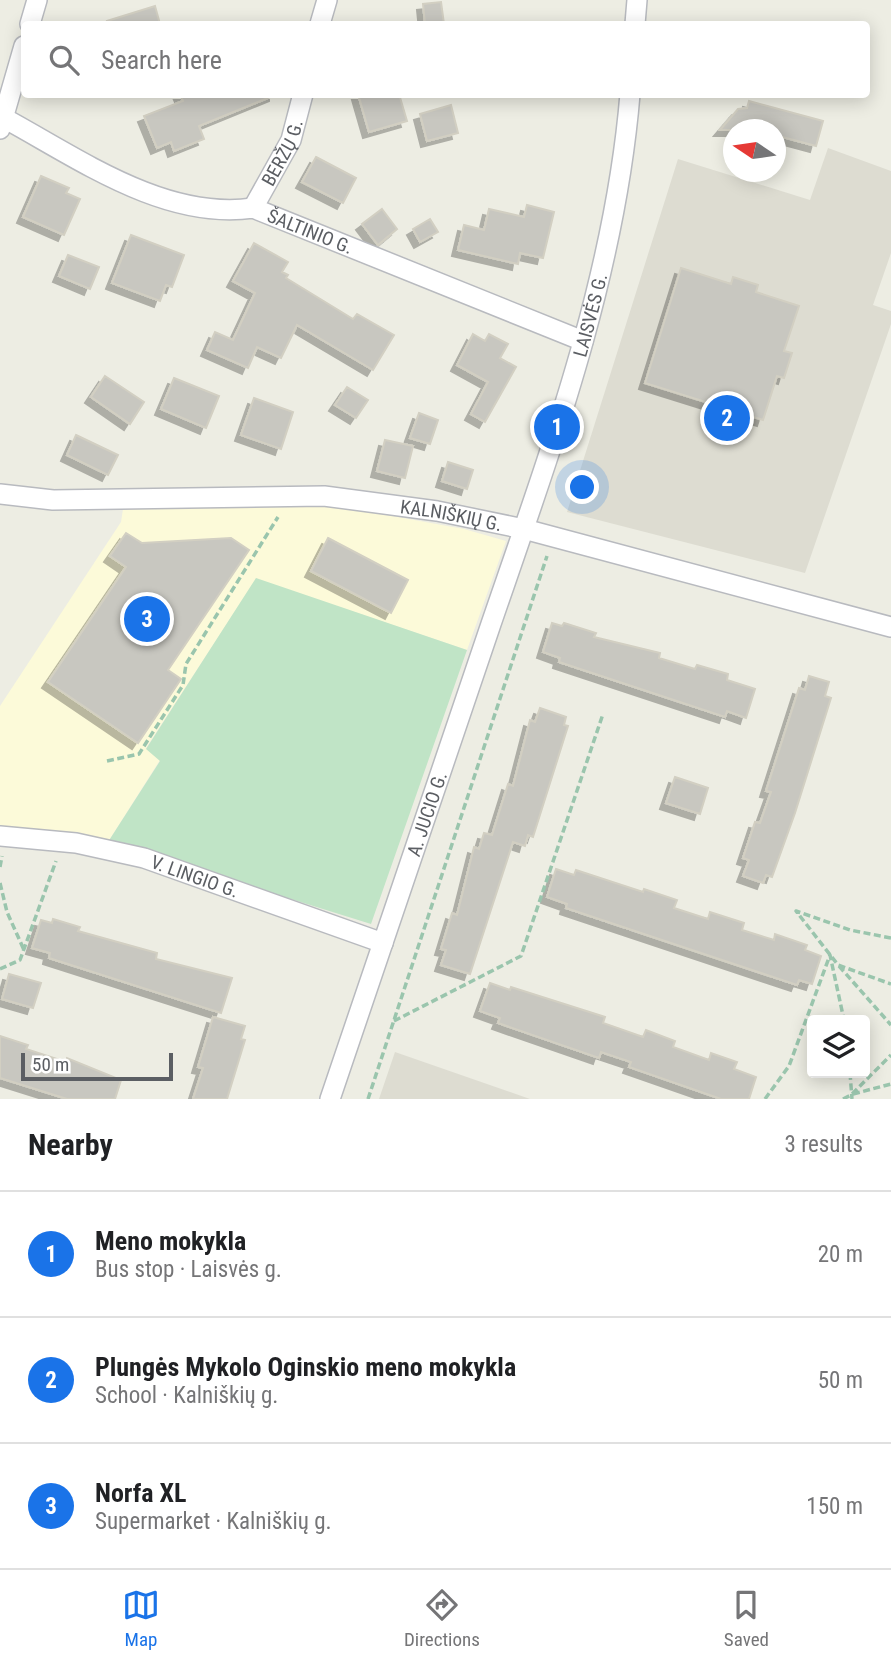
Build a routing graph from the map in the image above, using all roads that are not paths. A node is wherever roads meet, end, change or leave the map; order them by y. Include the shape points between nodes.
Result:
1 (37, 0) edge
2 (327, 0) edge
3 (637, 0) edge
4 (31, 21) edge
5 (321, 21) edge
6 (635, 21) edge
7 (21, 56) edge
8 (302, 98) edge
9 (630, 98) edge
10 (1, 121) edge
11 (253, 208) junction
12 (583, 341) junction
13 (0, 494) edge
14 (524, 530) junction
15 (891, 627) edge
16 (0, 836) edge
17 (383, 943) junction
18 (330, 1099) edge

1 - 4 street
2 - 5 street
3 - 6 street
7 - 10 street
8 - 11 street, BERŽŲ G. via 292,140
9 - 12 street, LAISVĖS G. via 614,220
10 - 11 street, ŠALTINIO G. via 145,192 198,207
11 - 12 street, ŠALTINIO G.
12 - 14 street, LAISVĖS G.
13 - 14 street, KALNIŠKIŲ G. via 53,500 324,496
14 - 15 street, KALNIŠKIŲ G.
14 - 17 street, A. JUCIO G.
16 - 17 street, V. LINGIO G. via 63,842 144,858
17 - 18 street, A. JUCIO G.

